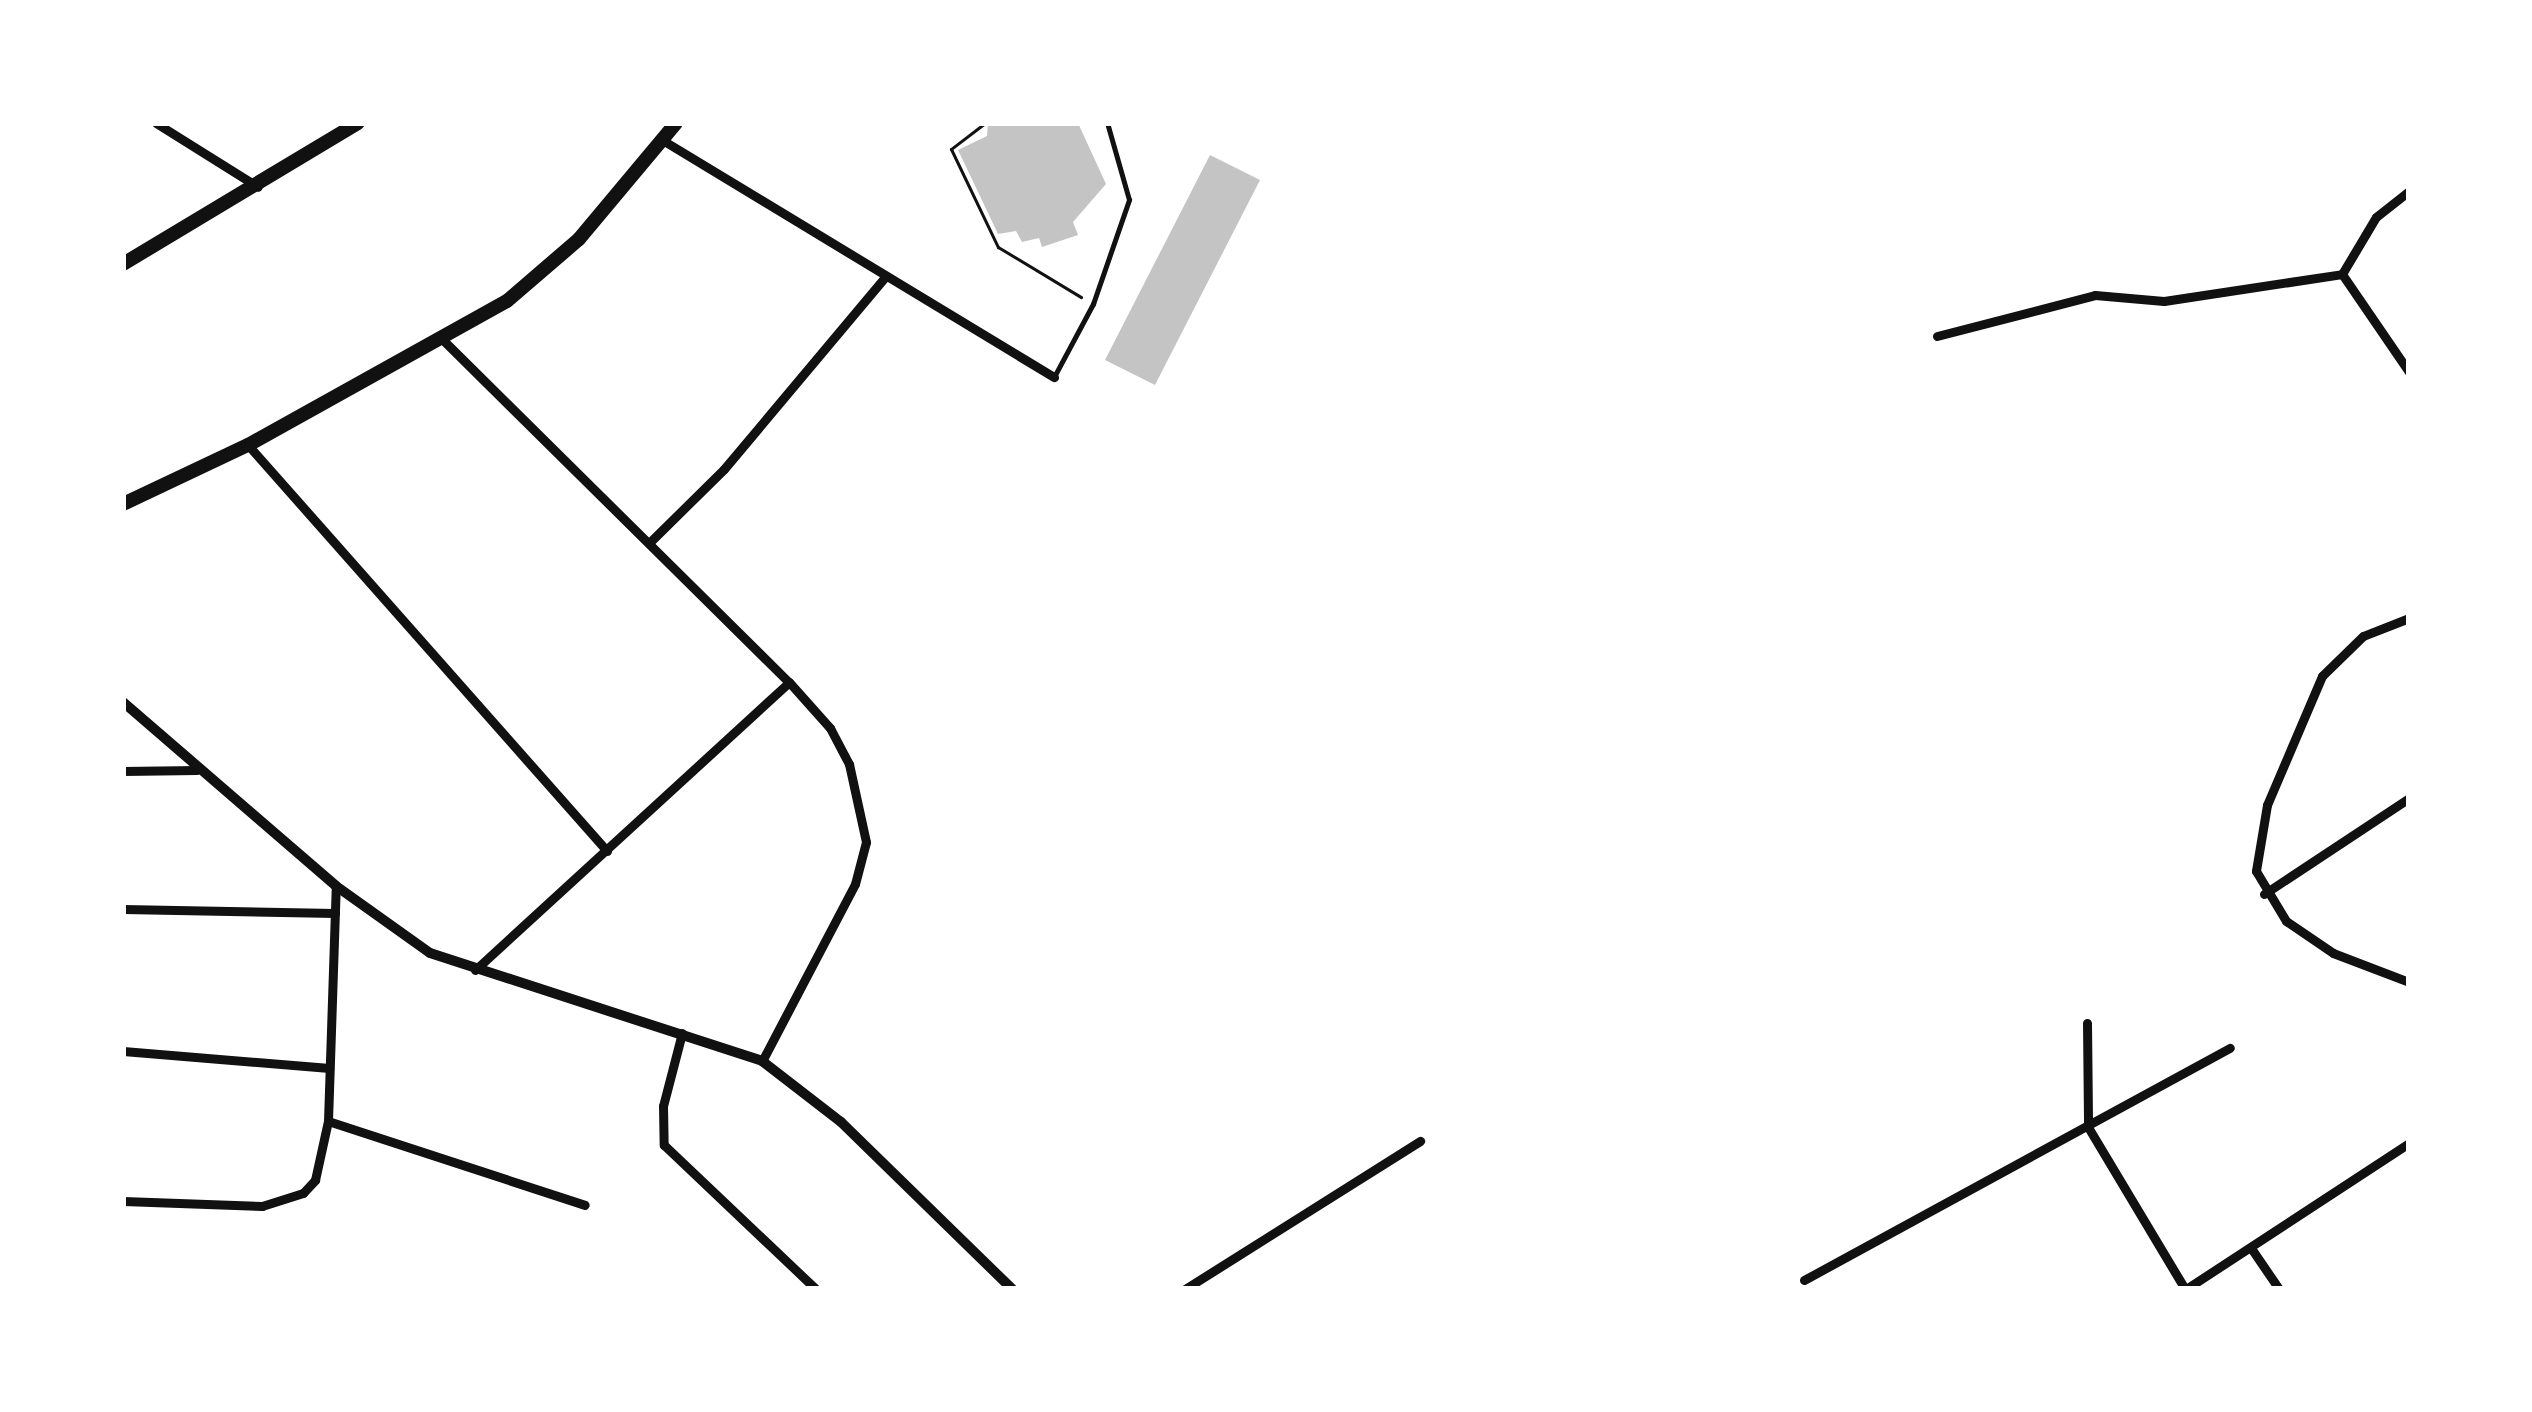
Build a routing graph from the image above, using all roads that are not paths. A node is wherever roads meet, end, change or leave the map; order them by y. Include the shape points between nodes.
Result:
1 (156, 123) edge
2 (358, 123) edge
3 (676, 123) edge
4 (1107, 123) edge
5 (664, 141) junction
6 (258, 187) junction
7 (2409, 191) edge
8 (123, 264) edge
9 (2342, 274) junction
10 (886, 276) junction
11 (1937, 336) dead end
12 (443, 340) junction
13 (2409, 372) edge
14 (1054, 377) joint
15 (248, 445) junction
16 (123, 504) edge
17 (649, 543) junction
18 (2409, 618) edge
19 (789, 682) junction
20 (123, 702) edge
21 (197, 770) junction
22 (123, 771) edge
23 (2409, 798) edge
24 (607, 851) junction
25 (336, 886) junction
26 (2264, 894) junction
27 (123, 909) edge
28 (335, 913) junction
29 (475, 970) junction
30 (2409, 982) edge
31 (2087, 1023) dead end
32 (682, 1034) junction
33 (2230, 1048) dead end
34 (123, 1051) edge
35 (762, 1061) junction
36 (328, 1067) junction
37 (328, 1120) junction
38 (2088, 1127) junction
39 (1420, 1142) dead end
40 (2409, 1143) edge
41 (123, 1201) edge
42 (585, 1205) dead end
43 (2251, 1248) junction
44 (1804, 1280) dead end
45 (1013, 1288) edge
46 (816, 1289) edge
47 (1185, 1289) edge
48 (2186, 1289) edge
49 (2279, 1289) edge

1 - 6 street
2 - 6 main road
3 - 5 main road
4 - 14 lane via 1130,200 1094,304
5 - 10 street
5 - 12 main road via 579,239 507,301
6 - 8 main road
7 - 9 street via 2376,217
9 - 11 street via 2164,301 2095,295
9 - 13 street
10 - 14 street
10 - 17 street via 724,470
12 - 15 main road
12 - 17 street
15 - 16 main road
15 - 24 street
17 - 19 street
18 - 26 street via 2335,656 2322,676 2258,838
19 - 24 street
19 - 35 street via 849,764 866,842 855,884
20 - 21 street
21 - 22 street
21 - 25 street
23 - 26 street
24 - 29 street
25 - 28 street
25 - 29 street via 430,953
26 - 30 street via 2333,953
27 - 28 street
28 - 36 street
29 - 32 street
31 - 38 street
32 - 35 street
32 - 46 street via 663,1106 664,1145
33 - 38 street
34 - 36 street
35 - 45 street via 857,1136
36 - 37 street
37 - 41 street via 315,1180 284,1203
37 - 42 street
38 - 44 street
38 - 48 street
39 - 47 street
40 - 43 street
43 - 48 street
43 - 49 street

